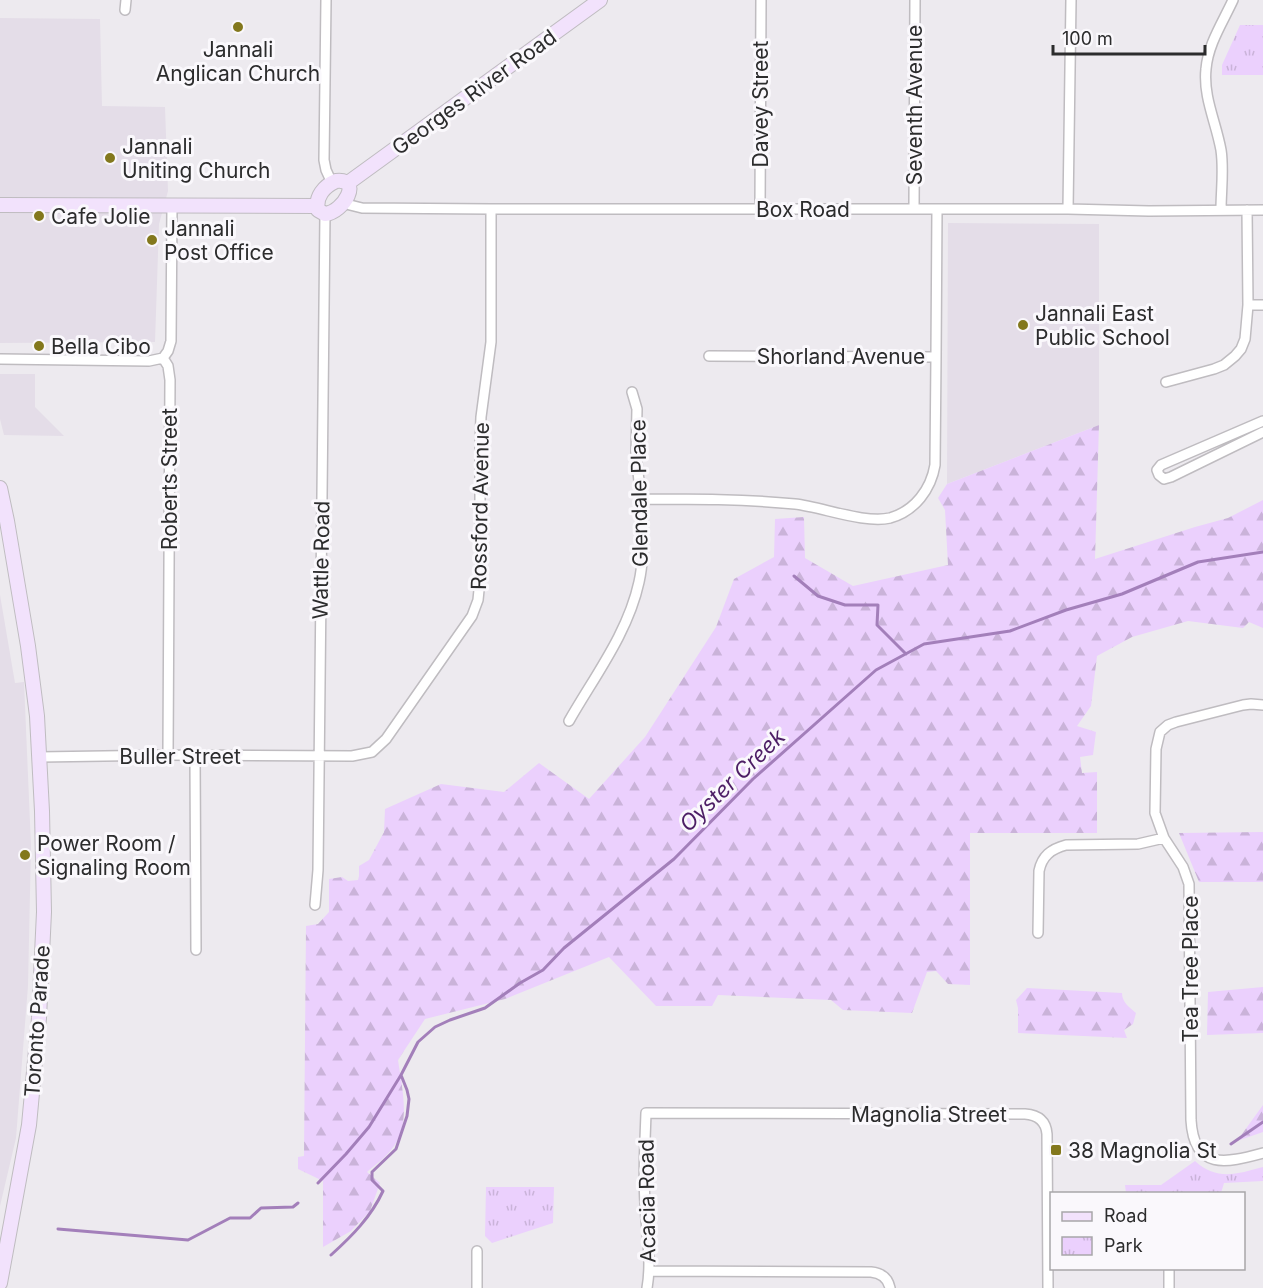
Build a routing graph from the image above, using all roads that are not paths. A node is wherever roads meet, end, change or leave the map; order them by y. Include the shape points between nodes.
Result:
1 (326, 0) edge
2 (600, 0) edge
3 (761, 0) edge
4 (915, 0) edge
5 (1071, 0) edge
6 (1233, 0) edge
7 (332, 183) junction
8 (348, 183) junction
9 (345, 201) junction
10 (0, 205) edge
11 (172, 206) junction
12 (1068, 208) junction
13 (491, 209) junction
14 (760, 209) junction
15 (914, 209) junction
16 (937, 209) junction
17 (321, 210) junction
18 (1221, 210) junction
19 (1247, 210) junction
20 (1263, 210) edge
21 (1248, 305) junction
22 (1263, 305) edge
23 (709, 356) dead end
24 (936, 357) junction
25 (163, 358) junction
26 (0, 359) edge
27 (1166, 382) dead end
28 (632, 392) dead end
29 (1263, 421) edge
30 (1263, 432) edge
31 (0, 488) edge
32 (643, 499) junction
33 (1263, 705) edge
34 (569, 721) dead end
35 (168, 755) junction
36 (195, 756) junction
37 (319, 756) junction
38 (40, 757) junction
39 (1164, 838) junction
40 (315, 905) dead end
41 (1038, 933) dead end
42 (196, 950) dead end
43 (646, 1113) joint
44 (1263, 1153) edge
45 (477, 1251) dead end
46 (1169, 1270) edge
47 (649, 1271) junction
48 (0, 1283) edge
49 (477, 1288) edge
50 (647, 1288) edge
51 (890, 1288) edge
52 (1048, 1288) edge
53 (1169, 1288) edge

1 - 7 street via 324,160
2 - 8 street, Georges River Road
3 - 14 street, Davey Street
4 - 15 street, Seventh Avenue
5 - 12 street
6 - 18 street via 1211,48 1205,78 1222,158
7 - 8 street
7 - 17 street via 318,198
8 - 9 street
9 - 13 street, Box Road via 362,208
9 - 17 street via 333,213
10 - 11 street
11 - 17 street
11 - 25 street, Roberts Street via 171,342
12 - 16 street, Box Road
12 - 18 street, Box Road
13 - 14 street, Box Road
13 - 37 street, Rossford Avenue via 491,342 481,417 478,600 472,616 380,746 362,755
14 - 15 street, Box Road
15 - 16 street, Box Road
16 - 24 street, Shorland Avenue
17 - 37 street, Wattle Road
18 - 19 street, Box Road
19 - 20 street, Box Road
19 - 21 street
21 - 22 street
21 - 27 street via 1245,339 1235,356 1214,369
23 - 24 street, Shorland Avenue
24 - 32 street via 933,475 921,498 897,515 874,519 785,504
25 - 26 street
25 - 35 street, Roberts Street via 170,380
28 - 32 street, Glendale Place via 638,409 636,454
29 - 30 street via 1161,465 1158,475 1164,479 1171,477
31 - 38 street, Toronto Parade via 33,679
32 - 34 street, Glendale Place via 636,594 617,641
33 - 39 street, Tea Tree Place via 1240,706 1161,727 1156,749 1155,807
35 - 36 street, Buller Street
35 - 38 street, Buller Street
36 - 37 street, Buller Street
36 - 42 street
37 - 40 street, Wattle Road
38 - 48 street, Toronto Parade via 44,912 39,1018 29,1125
39 - 41 street via 1138,844 1065,845 1047,854 1039,871
39 - 44 street, Tea Tree Place via 1183,867 1190,890 1194,1138 1204,1153 1220,1161
43 - 47 street, Acacia Road
43 - 52 street, Magnolia Street via 1038,1117 1047,1134
45 - 49 street
46 - 53 street
47 - 50 street, Acacia Road
47 - 51 street via 871,1272 883,1276

